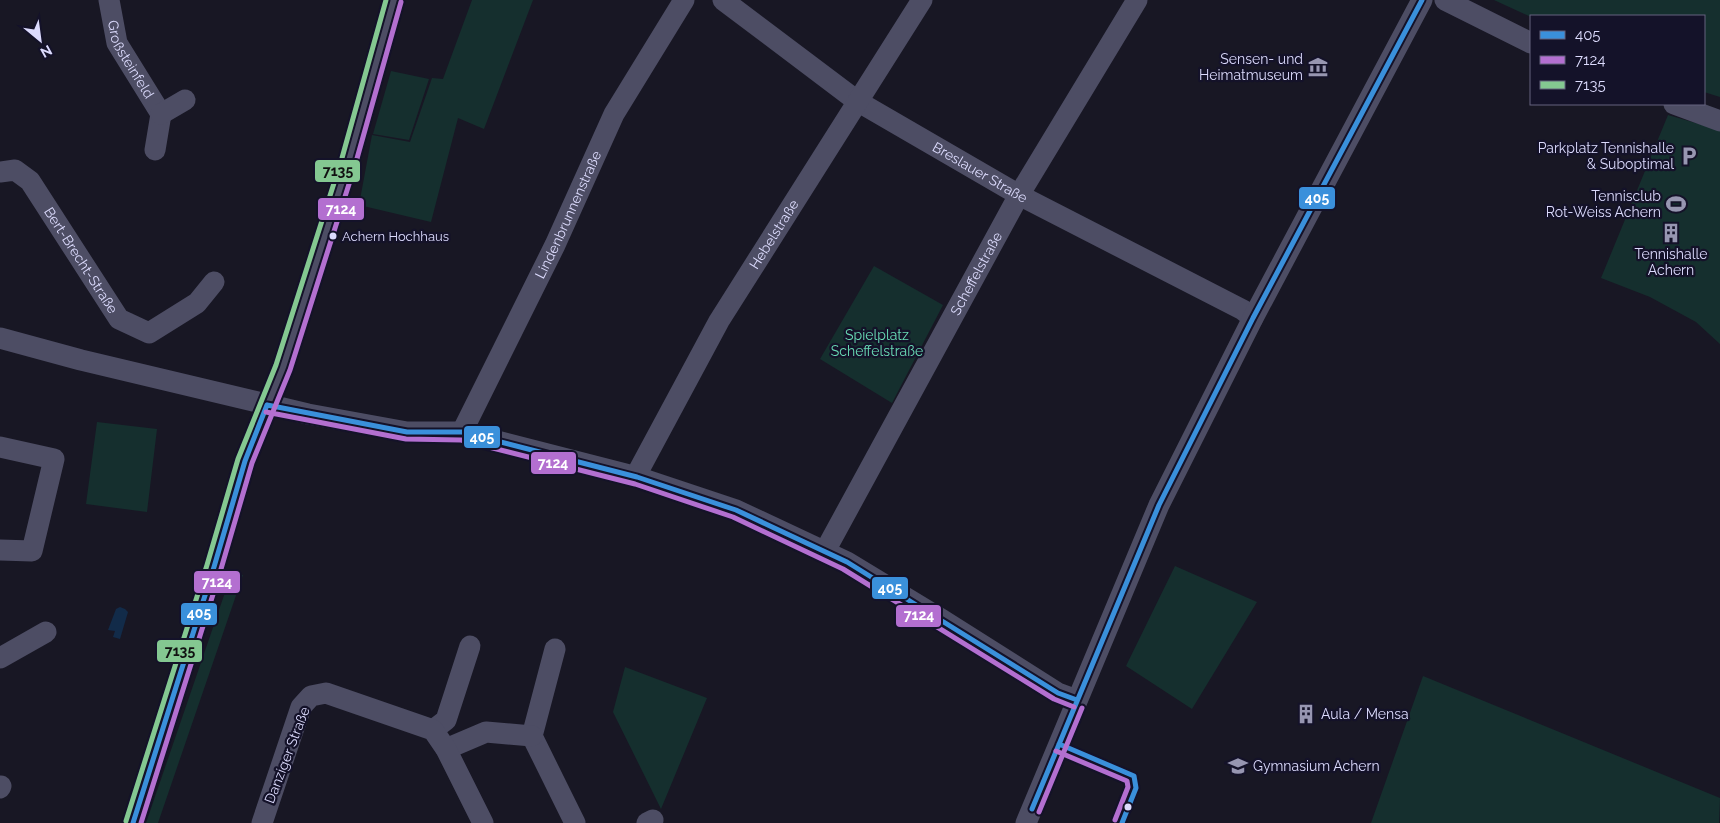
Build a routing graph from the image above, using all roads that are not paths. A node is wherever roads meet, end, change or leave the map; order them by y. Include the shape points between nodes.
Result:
1 (109, 0) edge
2 (394, 0) edge
3 (684, 0) edge
4 (723, 0) edge
5 (922, 0) edge
6 (1137, 0) edge
7 (1422, 0) edge
8 (1445, 0) edge
9 (1530, 42) edge
10 (185, 100) dead end
11 (857, 101) junction
12 (1677, 105) edge
13 (161, 114) junction
14 (1720, 121) edge
15 (155, 150) dead end
16 (0, 172) edge
17 (1019, 195) junction
18 (214, 282) dead end
19 (1253, 318) junction
20 (0, 338) edge
21 (266, 406) junction
22 (462, 432) junction
23 (0, 447) edge
24 (637, 477) junction
25 (0, 550) edge
26 (825, 551) junction
27 (46, 632) dead end
28 (470, 646) dead end
29 (555, 649) dead end
30 (0, 658) edge
31 (1077, 700) junction
32 (433, 730) junction
33 (532, 736) junction
34 (446, 749) junction
35 (133, 823) edge
36 (262, 823) edge
37 (483, 823) edge
38 (575, 823) edge
39 (1026, 823) edge

1 - 13 street, Großsteinfeld via 117,43
2 - 21 street via 349,160 283,368
3 - 22 street, Lindenbrunnenstraße via 614,114 555,245
4 - 11 street, Breslauer Straße
5 - 11 street, Hebelstraße
6 - 17 street, Scheffelstraße
7 - 19 street
8 - 9 street
10 - 13 street, Großsteinfeld
11 - 17 street, Breslauer Straße
11 - 24 street, Hebelstraße via 719,321
12 - 14 street
13 - 15 street, Großsteinfeld
16 - 18 street, Bert-Brecht-Straße via 14,170 30,181 119,319 149,333 197,304
17 - 19 street, Breslauer Straße
17 - 26 street, Scheffelstraße
19 - 31 street via 1159,505
20 - 21 street
21 - 22 street via 406,432
21 - 35 street via 245,462
22 - 24 street
23 - 25 street via 54,459 32,551
24 - 26 street via 736,510
26 - 31 street via 941,619 1058,694
27 - 30 street
28 - 32 street via 446,720
29 - 33 street
31 - 39 street
32 - 34 street
32 - 36 street, Danziger Straße via 326,693 311,696 302,707
33 - 34 street via 486,732
33 - 38 street
34 - 37 street

